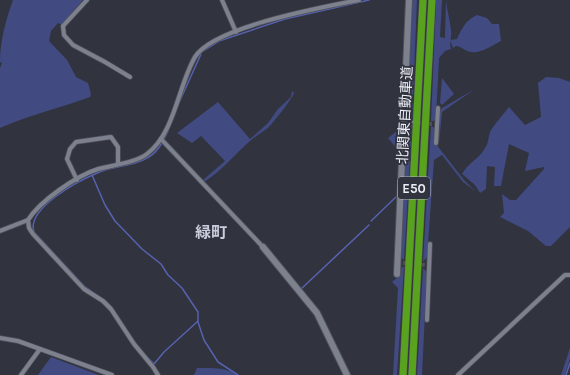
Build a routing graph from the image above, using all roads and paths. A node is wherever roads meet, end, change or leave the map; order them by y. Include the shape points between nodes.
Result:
1 (87, 0) edge
2 (222, 0) edge
3 (359, 0) edge
4 (409, 0) edge
5 (423, 0) edge
6 (432, 0) edge
7 (236, 32) junction
8 (130, 77) dead end
9 (438, 108) dead end
10 (411, 122) tunnel mouth
11 (403, 125) junction
12 (161, 139) junction
13 (436, 143) dead end
14 (118, 164) junction
15 (77, 180) junction
16 (28, 220) junction
17 (0, 230) edge
18 (430, 244) dead end
19 (263, 247) joint
20 (397, 274) dead end
21 (570, 275) edge
22 (427, 320) dead end
23 (0, 338) edge
24 (40, 349) junction
25 (21, 375) edge
26 (112, 375) edge
27 (158, 375) edge
28 (347, 375) edge
29 (403, 375) edge
30 (412, 375) edge
31 (458, 375) edge

1 - 8 street via 63,26 64,35 73,45
2 - 7 street
3 - 7 street via 287,14
4 - 11 street
5 - 29 highway, 北関東自動車道 / E50
6 - 30 highway, 北関東自動車道 / E50
7 - 12 street via 211,42 195,57
9 - 13 street via 434,124
10 - 11 street
11 - 20 street via 400,263
12 - 14 street via 142,157
12 - 19 street
14 - 15 street via 96,170
14 - 15 street via 118,146 111,138 76,142 70,149 67,159
15 - 16 street via 50,196
16 - 17 street
16 - 27 street via 33,234 78,282 111,309
18 - 22 street via 427,265
19 - 28 street via 316,313
21 - 31 street via 565,275 539,298
23 - 24 street
24 - 25 street
24 - 26 street

